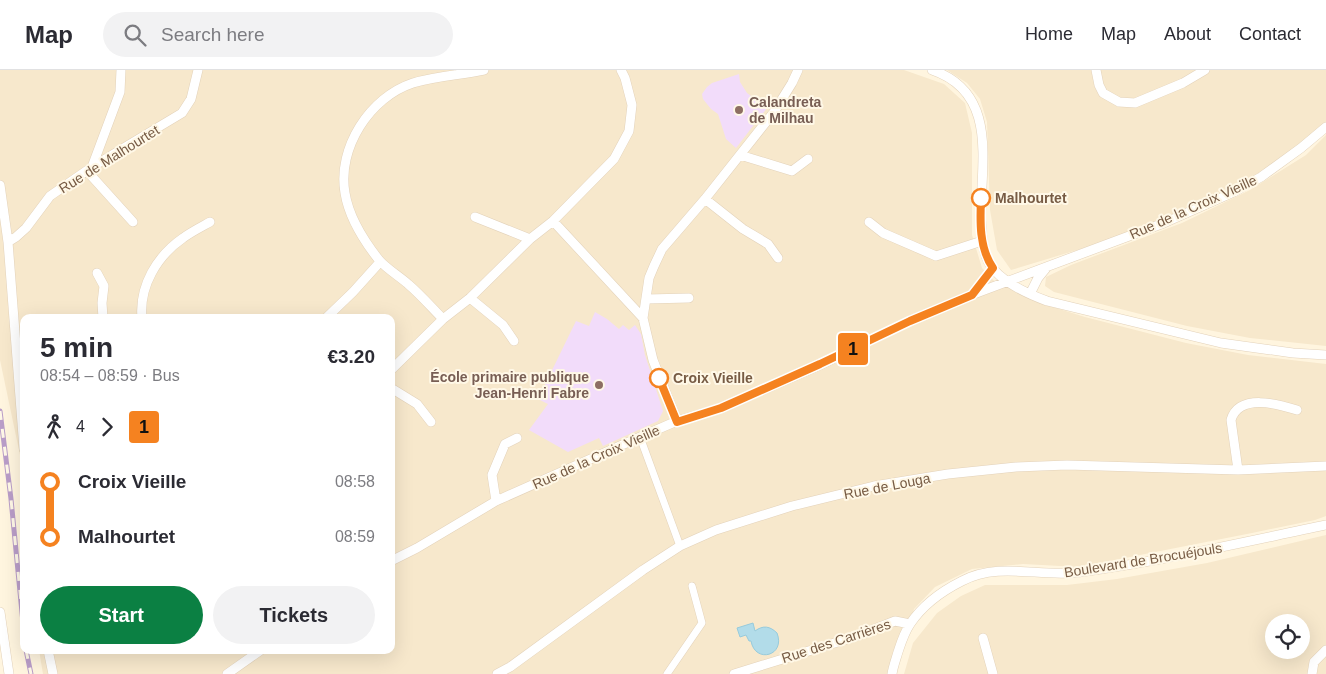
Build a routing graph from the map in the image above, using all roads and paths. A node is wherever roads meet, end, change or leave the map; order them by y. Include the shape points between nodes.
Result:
1 (121, 70) edge
2 (198, 70) edge
3 (484, 70) edge
4 (621, 70) edge
5 (798, 70) edge
6 (932, 70) edge
7 (1096, 70) edge
8 (1205, 70) edge
9 (1326, 127) edge
10 (740, 155) junction
11 (808, 160) dead end
12 (90, 169) junction
13 (0, 186) edge
14 (705, 199) junction
15 (475, 217) dead end
16 (553, 221) junction
17 (133, 222) dead end
18 (210, 222) dead end
19 (869, 222) dead end
20 (530, 239) junction
21 (982, 241) junction
22 (8, 242) junction
23 (778, 258) dead end
24 (380, 262) junction
25 (1048, 266) junction
26 (995, 270) junction
27 (97, 273) dead end
28 (1008, 281) junction
29 (1030, 294) junction
30 (972, 295) junction
31 (470, 298) junction
32 (689, 298) dead end
33 (647, 299) junction
34 (103, 314) edge
35 (141, 314) edge
36 (330, 314) edge
37 (643, 318) junction
38 (443, 319) junction
39 (514, 341) dead end
40 (1326, 355) edge
41 (395, 366) edge
42 (395, 390) edge
43 (20, 397) edge
44 (1297, 410) dead end
45 (431, 422) dead end
46 (677, 422) junction
47 (640, 437) junction
48 (517, 438) dead end
49 (1326, 466) edge
50 (1238, 470) junction
51 (496, 501) junction
52 (1326, 525) edge
53 (680, 546) junction
54 (395, 558) edge
55 (692, 586) dead end
56 (0, 612) edge
57 (910, 624) junction
58 (1, 631) edge
59 (983, 638) dead end
60 (1326, 650) edge
61 (49, 654) edge
62 (255, 654) edge
63 (9, 674) edge
64 (53, 674) edge
65 (227, 674) edge
66 (496, 674) edge
67 (667, 674) edge
68 (734, 674) edge
69 (892, 674) edge
70 (993, 674) edge
71 (1312, 674) edge

1 - 12 street via 120,92
2 - 12 street, Rue de Malhourtet via 192,99 182,113
3 - 24 street via 413,83 373,107 360,126 348,156 345,195 352,218
4 - 16 street via 632,105 629,130 614,159
5 - 10 street via 774,112
6 - 21 street via 962,87 973,103 982,127
7 - 8 street via 1103,93 1119,102 1135,103 1184,83
9 - 25 street, Rue de la Croix Vieille via 1277,166 1234,192 1164,223
10 - 11 street via 792,171
10 - 14 street
12 - 17 street
12 - 22 street, Rue de Malhourtet via 50,196 26,228
13 - 22 street
14 - 23 street via 768,244
14 - 33 street via 662,249 649,278
15 - 20 street
16 - 20 street
16 - 37 street
18 - 35 street via 183,238 158,261 140,304
19 - 21 street via 883,233 936,256
20 - 31 street
21 - 26 street via 988,261
22 - 43 street
24 - 36 street
24 - 38 street via 410,285
25 - 28 street, Rue de la Croix Vieille
25 - 29 street
26 - 28 street
26 - 30 street, Rue de la Croix Vieille
27 - 34 street via 104,286
28 - 29 street
28 - 30 street, Rue de la Croix Vieille
29 - 40 street via 1076,309 1221,343
30 - 46 street, Rue de la Croix Vieille via 721,408
31 - 38 street
31 - 39 street via 503,325
32 - 33 street
33 - 37 street
37 - 46 street via 656,369
38 - 41 street
42 - 45 street via 417,404
44 - 50 street via 1278,404 1248,403 1232,415
46 - 47 street, Rue de la Croix Vieille
47 - 51 street, Rue de la Croix Vieille
47 - 53 street
48 - 51 street via 505,444 492,475
49 - 50 street, Rue de Louga
50 - 53 street, Rue de Louga via 1067,465 948,474 874,486 792,506 716,530
51 - 54 street, Rue de la Croix Vieille
52 - 57 street, Boulevard de Brocuéjouls via 1188,555 1080,573 991,572 962,580 936,597
53 - 66 street, Rue de Louga
55 - 67 street via 702,623
56 - 58 street
57 - 68 street, Rue des Carrières via 895,621
57 - 69 street, Boulevard de Brocuéjouls
58 - 63 street
59 - 70 street
60 - 71 street via 1314,662
61 - 64 street
62 - 65 street

